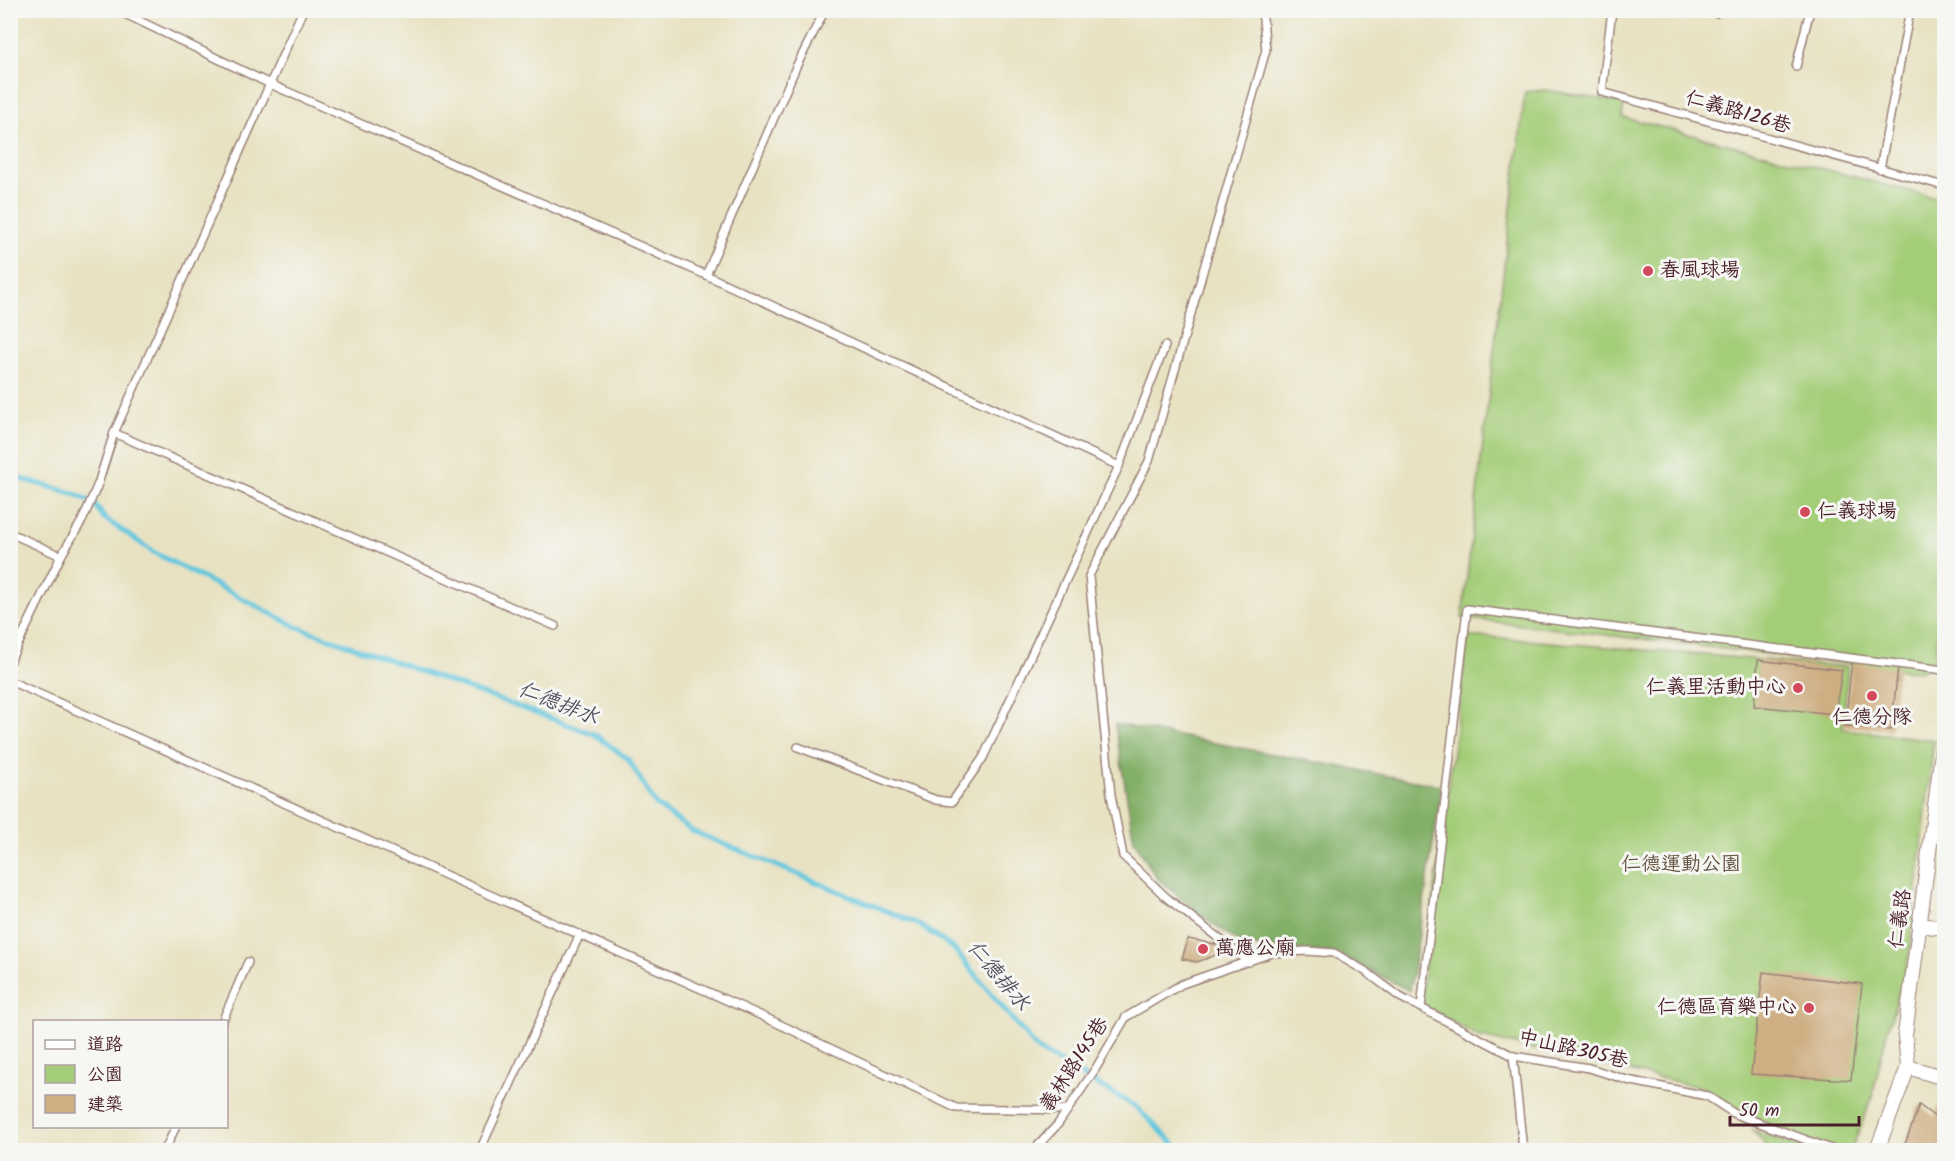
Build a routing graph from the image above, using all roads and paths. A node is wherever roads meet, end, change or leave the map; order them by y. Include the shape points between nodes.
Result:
1 (117, 10) edge
2 (303, 10) edge
3 (825, 10) edge
4 (1262, 10) edge
5 (1612, 10) edge
6 (1810, 10) edge
7 (1910, 10) edge
8 (1796, 68) dead end
9 (270, 84) junction
10 (1880, 169) junction
11 (1944, 186) edge
12 (706, 274) junction
13 (1165, 346) dead end
14 (114, 434) junction
15 (1119, 466) junction
16 (10, 533) edge
17 (61, 556) junction
18 (555, 626) dead end
19 (10, 661) edge
20 (1944, 670) edge
21 (10, 681) edge
22 (1944, 737) edge
23 (798, 747) dead end
24 (1942, 768) edge
25 (1919, 925) junction
26 (1944, 928) edge
27 (580, 934) junction
28 (249, 962) dead end
29 (1249, 962) junction
30 (1421, 1008) junction
31 (223, 1020) edge
32 (1514, 1056) junction
33 (1908, 1067) junction
34 (1944, 1078) edge
35 (1067, 1110) junction
36 (175, 1128) edge
37 (165, 1150) edge
38 (480, 1150) edge
39 (1034, 1150) edge
40 (1523, 1150) edge
41 (1834, 1150) edge
42 (1877, 1150) edge

1 - 9 lane
2 - 9 lane
3 - 12 lane via 796,67
4 - 29 lane via 1266,50 1149,461 1089,576 1111,795 1123,856 1167,898
5 - 10 lane, 仁義路126巷 via 1602,92
6 - 8 lane
7 - 10 lane
9 - 12 lane
9 - 14 lane
10 - 11 lane, 仁義路126巷
12 - 15 lane
13 - 15 lane
14 - 17 lane via 83,519
14 - 18 lane
15 - 23 lane via 982,758 952,802 936,800
16 - 17 lane
17 - 19 lane
20 - 30 lane via 1467,609
21 - 27 lane
22 - 24 street, 仁義路
24 - 25 street, 仁義路
25 - 26 street
25 - 33 street, 仁義路 via 1905,1035
27 - 35 lane via 956,1108
27 - 38 lane
28 - 31 lane
29 - 30 lane, 中山路305巷 via 1272,953 1334,953
29 - 35 lane, 義林路145巷 via 1182,984 1126,1017
30 - 32 lane, 中山路305巷
32 - 40 lane
32 - 41 lane, 中山路305巷 via 1589,1068 1707,1096 1736,1114
33 - 34 street
33 - 42 street
35 - 39 lane, 義林路145巷
36 - 37 lane

